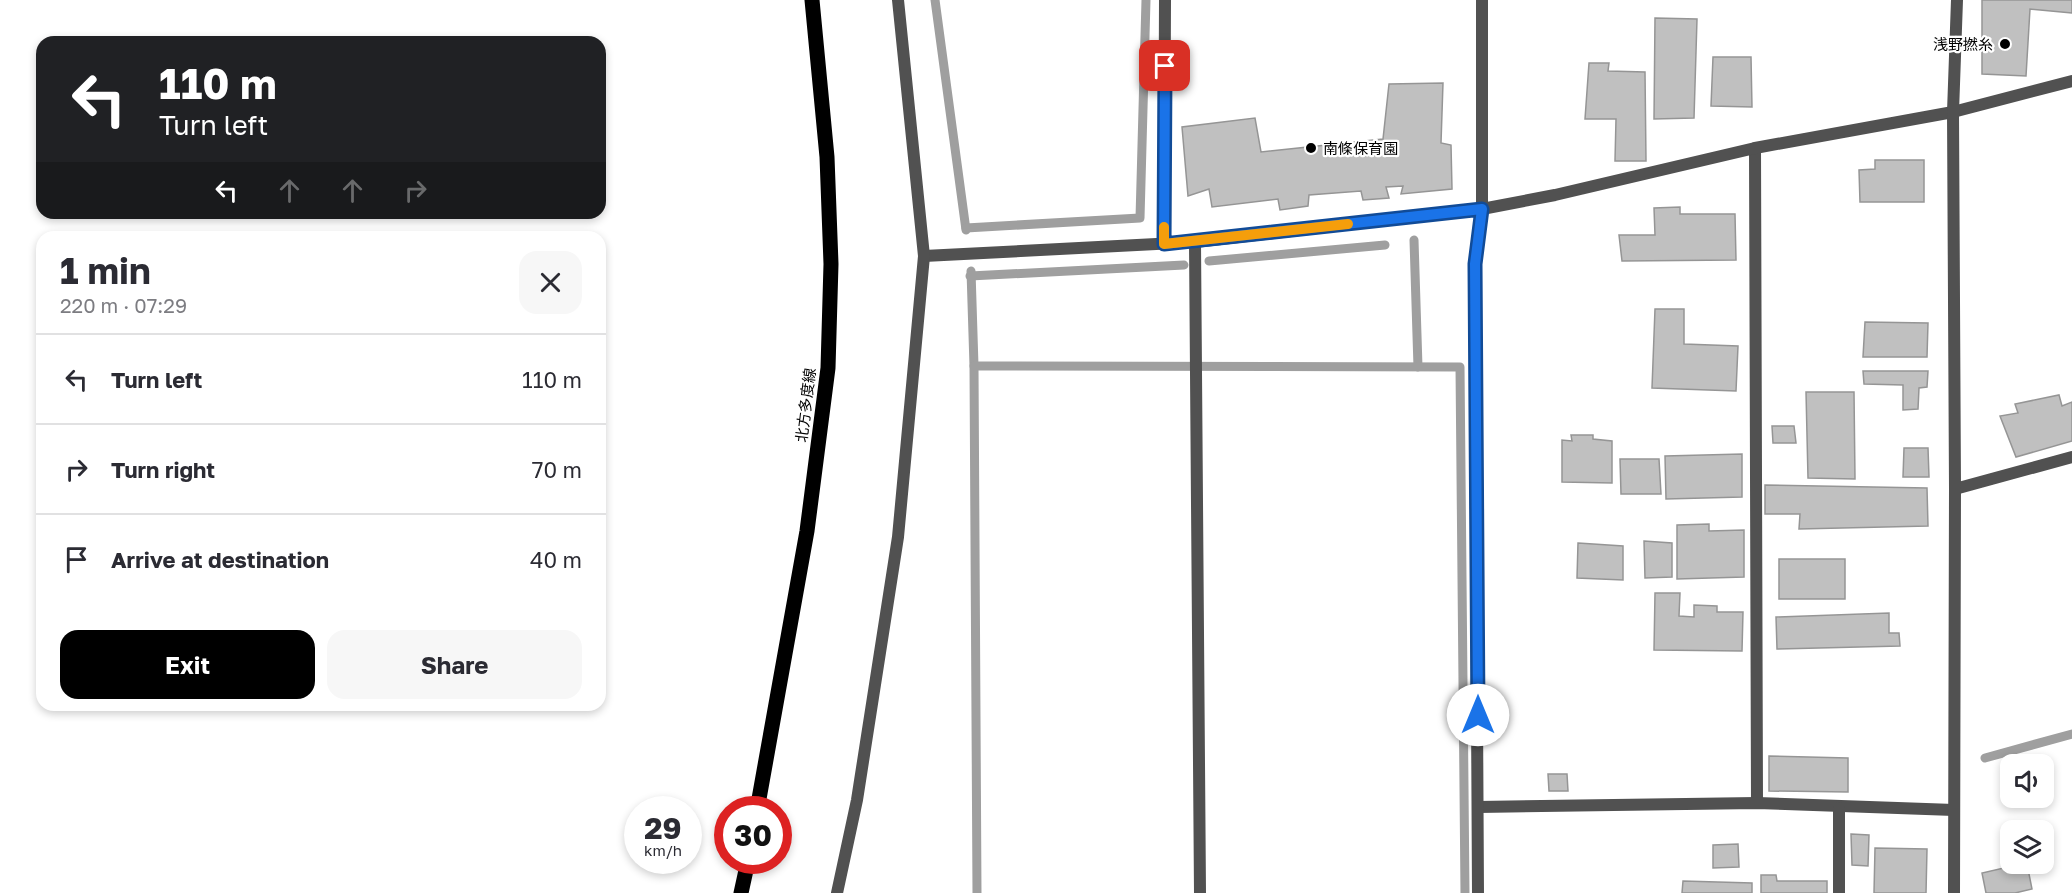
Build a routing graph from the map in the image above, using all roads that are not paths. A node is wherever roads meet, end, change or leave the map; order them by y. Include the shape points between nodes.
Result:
1 (812, 0) edge
2 (898, 0) edge
3 (1165, 0) edge
4 (1482, 0) edge
5 (1957, 0) edge
6 (2072, 81) edge
7 (1953, 112) junction
8 (1755, 148) junction
9 (1482, 209) junction
10 (1195, 242) junction
11 (1164, 244) junction
12 (924, 256) junction
13 (2072, 457) edge
14 (1955, 489) junction
15 (760, 796) edge
16 (1757, 803) junction
17 (1478, 807) junction
18 (1839, 808) junction
19 (1954, 810) junction
20 (745, 874) edge
21 (741, 893) edge
22 (837, 893) edge
23 (1200, 893) edge
24 (1478, 893) edge
25 (1839, 893) edge
26 (1954, 893) edge

1 - 15 main road, 北方多度線 via 827,157 831,264 828,368 807,531
2 - 12 street
3 - 11 street
4 - 9 street
5 - 7 street
6 - 7 street
7 - 8 street
7 - 14 street
8 - 9 street
8 - 16 street
9 - 10 street
9 - 17 street via 1475,264
10 - 11 street
10 - 23 street
11 - 12 street
12 - 22 street via 898,537 857,800
13 - 14 street
14 - 19 street
16 - 17 street
16 - 18 street
17 - 24 street
18 - 19 street
18 - 25 street
19 - 26 street
20 - 21 main road

